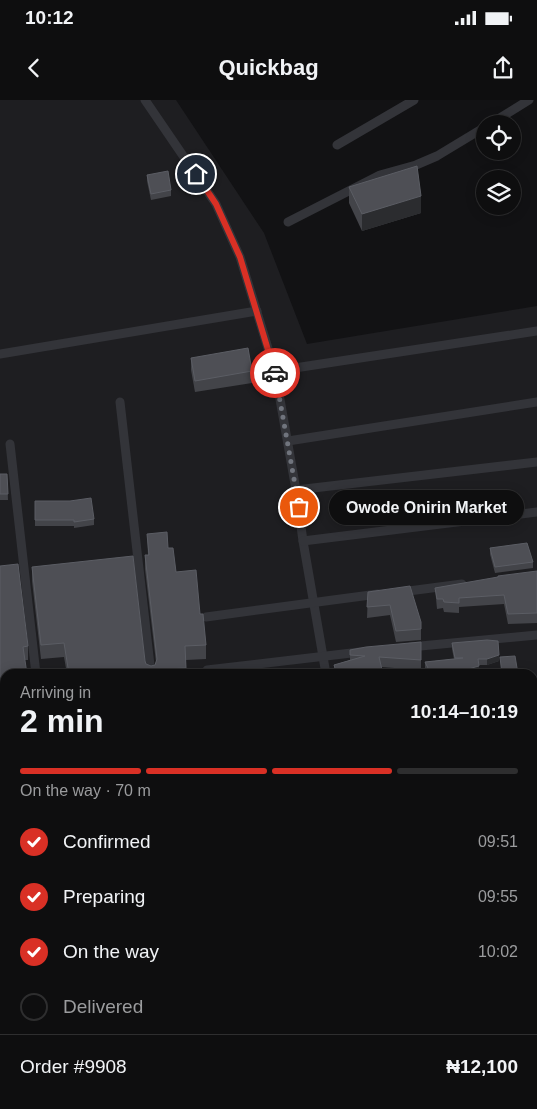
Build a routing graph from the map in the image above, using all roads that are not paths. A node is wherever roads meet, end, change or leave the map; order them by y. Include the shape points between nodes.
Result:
1 (145, 100) edge
2 (414, 100) edge
3 (529, 100) edge
4 (505, 115) edge
5 (476, 132) edge
6 (337, 145) dead end
7 (288, 222) dead end
8 (257, 311) junction
9 (537, 331) edge
10 (0, 354) edge
11 (275, 371) junction
12 (120, 402) dead end
13 (537, 402) edge
14 (288, 441) junction
15 (10, 444) dead end
16 (537, 462) edge
17 (296, 490) junction
18 (537, 512) edge
19 (303, 541) junction
20 (469, 583) edge
21 (314, 603) junction
22 (206, 617) dead end
23 (537, 635) edge
24 (401, 648) edge
25 (372, 651) edge
26 (323, 656) junction
27 (35, 669) edge
28 (150, 669) edge
29 (215, 669) edge
30 (325, 669) edge

1 - 8 lane via 216,204 240,257
2 - 6 lane
3 - 4 lane
5 - 7 lane via 437,156 380,175
8 - 10 lane
8 - 11 lane
9 - 11 lane
11 - 14 lane
12 - 28 lane
13 - 14 lane
14 - 17 lane
15 - 27 lane
16 - 17 lane
17 - 19 lane
18 - 19 lane
19 - 21 lane
20 - 21 lane
21 - 22 lane
21 - 26 lane
23 - 24 lane
25 - 26 lane
26 - 29 lane
26 - 30 lane

